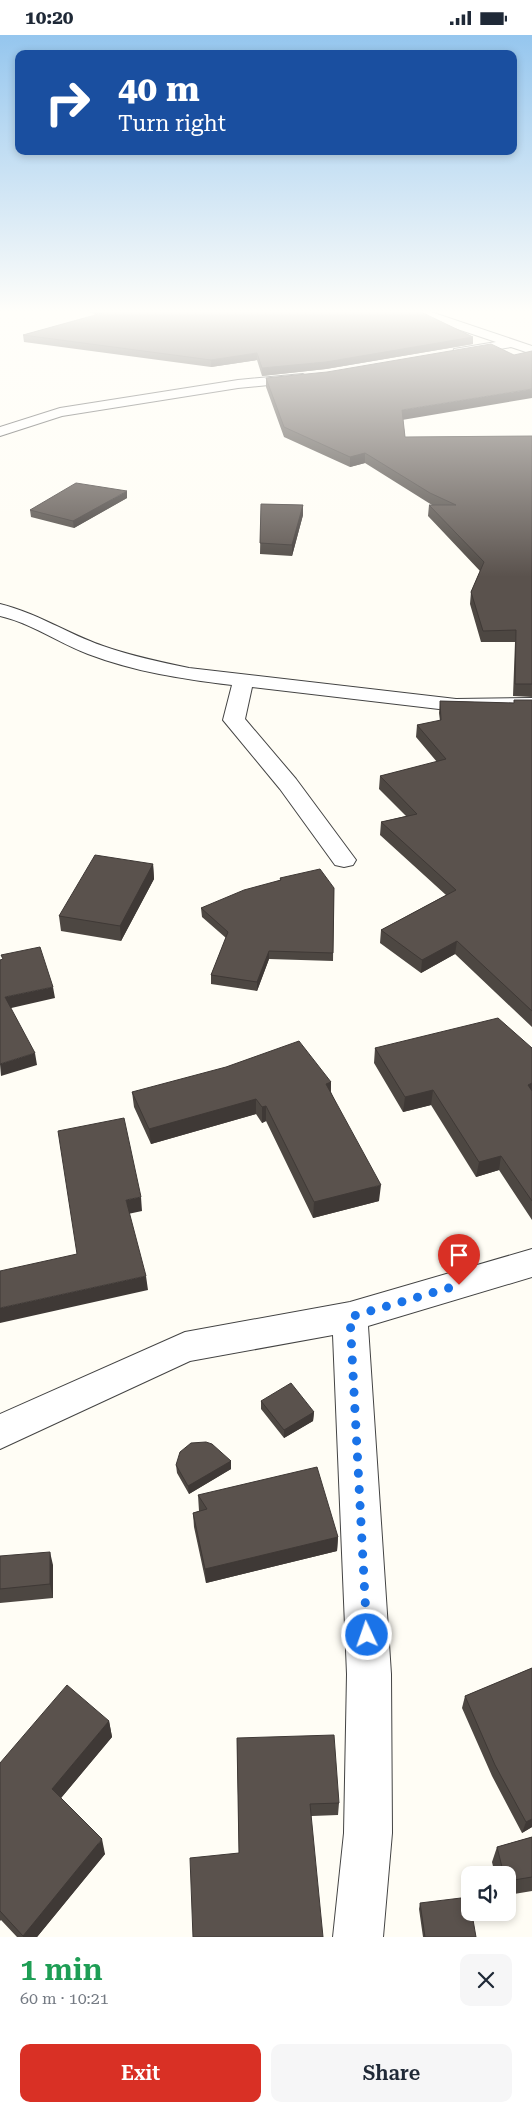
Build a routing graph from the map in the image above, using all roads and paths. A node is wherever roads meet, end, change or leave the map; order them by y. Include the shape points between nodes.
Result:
1 (138, 400) edge
2 (0, 432) edge
3 (0, 610) edge
4 (243, 681) junction
5 (532, 704) edge
6 (344, 860) dead end
7 (532, 1263) edge
8 (350, 1317) junction
9 (0, 1432) edge
10 (358, 1937) edge

1 - 2 street via 60,412
3 - 4 street via 95,650 142,665 189,675
4 - 5 street via 456,705
4 - 6 street via 234,720 288,784
7 - 8 street
8 - 9 street via 185,1347
8 - 10 street via 369,1675 368,1833

